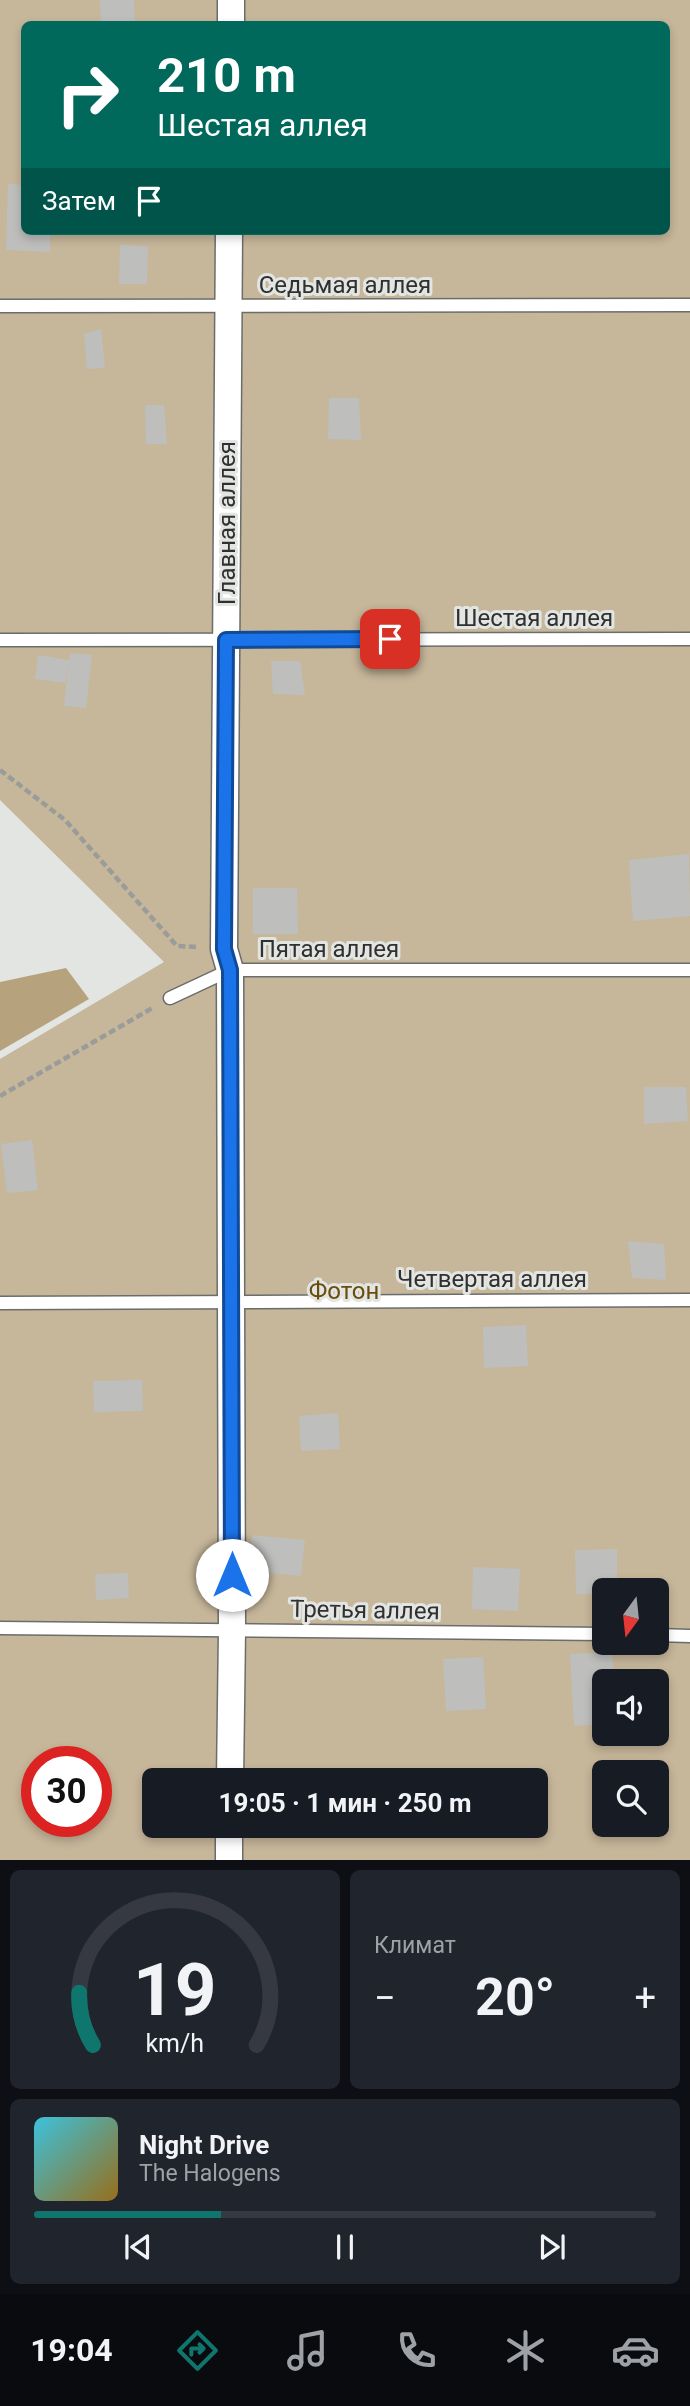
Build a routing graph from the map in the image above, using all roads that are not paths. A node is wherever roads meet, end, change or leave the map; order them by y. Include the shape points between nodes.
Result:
1 (231, 0) edge
2 (231, 21) edge
3 (229, 235) edge
4 (690, 305) edge
5 (0, 306) edge
6 (228, 306) junction
7 (690, 639) edge
8 (0, 640) edge
9 (226, 640) junction
10 (227, 959) junction
11 (690, 970) edge
12 (170, 998) road end
13 (230, 1300) junction
14 (690, 1300) edge
15 (0, 1303) edge
16 (0, 1628) edge
17 (232, 1630) junction
18 (592, 1634) edge
19 (669, 1635) edge
20 (690, 1636) edge
21 (230, 1768) edge
22 (229, 1838) edge
23 (229, 1860) edge

1 - 2 street
3 - 6 street, Главная аллея
4 - 6 lane, Седьмая аллея
5 - 6 lane, Седьмая аллея
6 - 9 street, Главная аллея
7 - 9 lane, Шестая аллея
8 - 9 lane, Шестая аллея
9 - 10 street, Главная аллея
10 - 11 lane, Пятая аллея
10 - 12 lane, Пятая аллея
10 - 13 street, Главная аллея
13 - 14 lane, Четвертая аллея
13 - 15 lane, Четвертая аллея
13 - 17 street, Главная аллея
16 - 17 lane, Третья аллея
17 - 18 lane, Третья аллея
17 - 21 street, Главная аллея
19 - 20 lane
22 - 23 street

